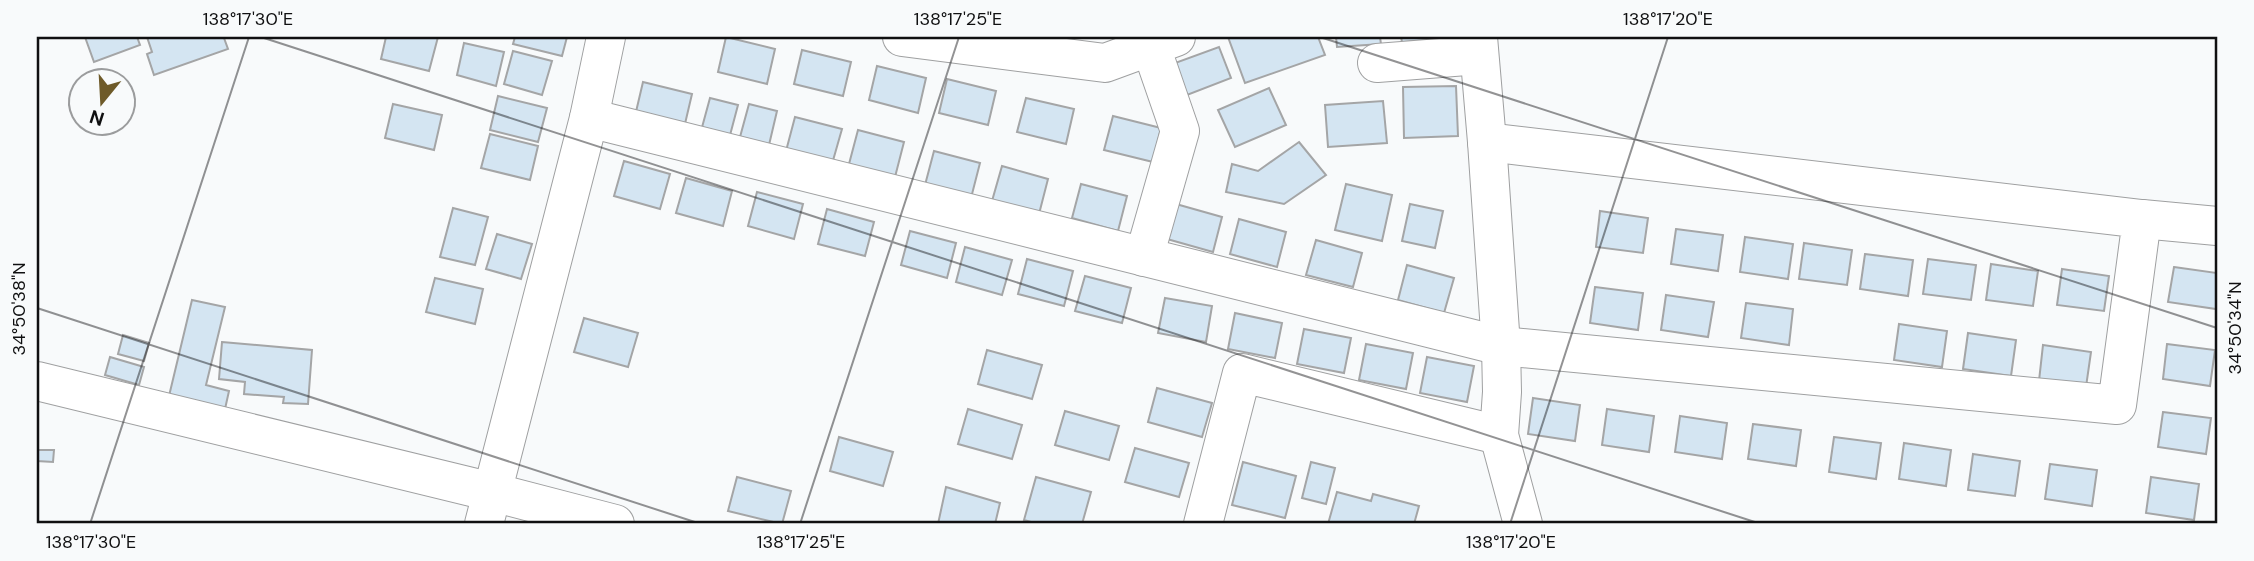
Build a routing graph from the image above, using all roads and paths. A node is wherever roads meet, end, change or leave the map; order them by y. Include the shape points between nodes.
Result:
1 (606, 37) edge
2 (901, 37) edge
3 (1163, 42) edge
4 (1478, 46) edge
5 (1377, 63) dead end
6 (589, 118) junction
7 (1488, 142) junction
8 (2142, 219) junction
9 (2217, 226) edge
10 (1144, 257) junction
11 (1501, 346) junction
12 (37, 381) edge
13 (1499, 435) junction
14 (488, 508) edge
15 (615, 524) edge
16 (1203, 524) edge
17 (1523, 524) edge

1 - 6 street
2 - 3 street via 1105,64
3 - 10 street via 1180,131
4 - 5 street
4 - 7 street
6 - 10 street
6 - 14 street
7 - 8 street
7 - 11 street
8 - 9 street
8 - 11 street via 2117,405
10 - 11 street
11 - 13 street
12 - 14 street
13 - 16 street via 1242,373
13 - 17 street
14 - 15 street

